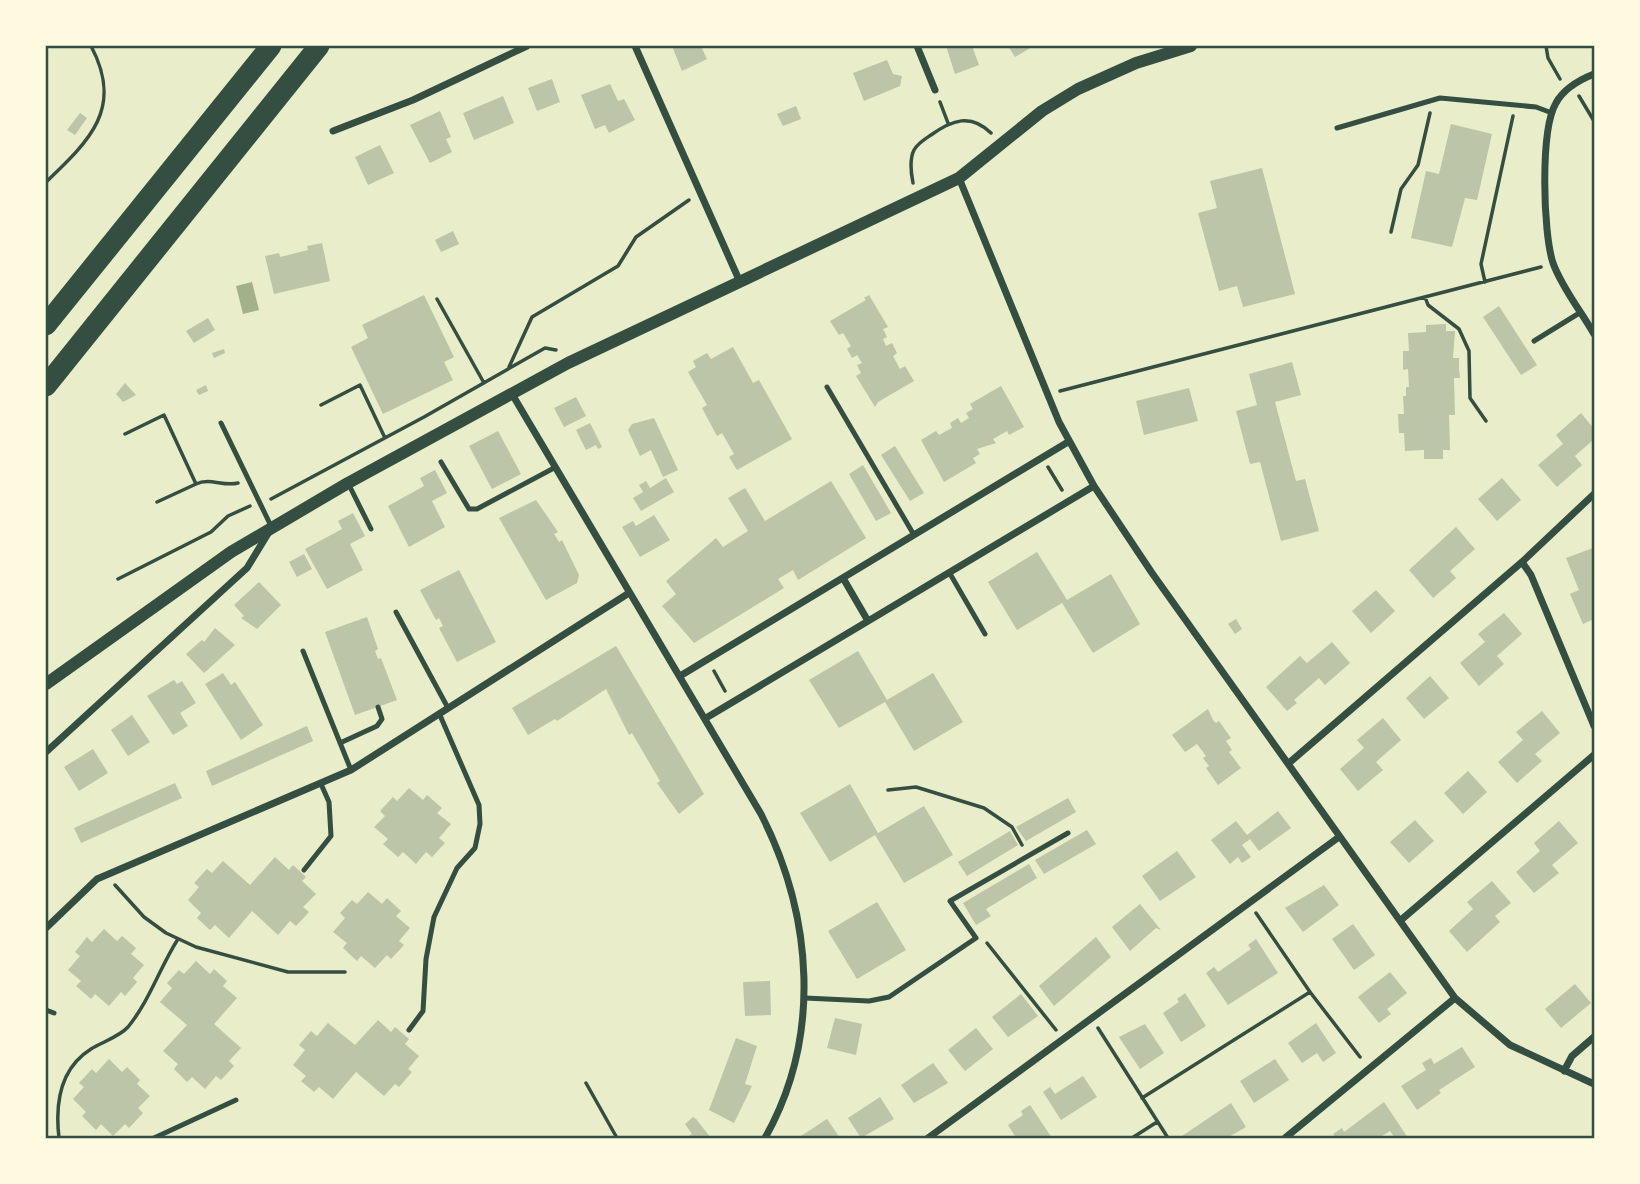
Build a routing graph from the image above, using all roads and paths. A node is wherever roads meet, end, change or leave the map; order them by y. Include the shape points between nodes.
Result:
1 (91, 46) edge
2 (271, 46) edge
3 (319, 46) edge
4 (527, 46) edge
5 (635, 46) edge
6 (918, 46) edge
7 (1191, 46) edge
8 (1546, 46) edge
9 (1594, 74) edge
10 (1569, 88) junction
11 (935, 90) joint
12 (1426, 102) junction
13 (1515, 105) junction
14 (1552, 113) junction
15 (1594, 121) edge
16 (948, 123) junction
17 (1337, 128) dead end
18 (333, 131) dead end
19 (1002, 145) junction
20 (959, 178) junction
21 (46, 182) edge
22 (701, 197) junction
23 (919, 198) junction
24 (1391, 232) dead end
25 (1553, 264) junction
26 (740, 282) junction
27 (1485, 282) junction
28 (1425, 297) junction
29 (438, 299) dead end
30 (1581, 312) junction
31 (46, 325) edge
32 (1594, 334) edge
33 (1534, 341) dead end
34 (509, 369) dead end
35 (46, 386) edge
36 (827, 387) dead end
37 (512, 394) junction
38 (1047, 395) junction
39 (495, 403) junction
40 (321, 405) dead end
41 (1486, 421) dead end
42 (221, 423) dead end
43 (125, 434) dead end
44 (385, 438) dead end
45 (1068, 442) junction
46 (1043, 457) junction
47 (441, 462) dead end
48 (554, 468) junction
49 (248, 479) junction
50 (348, 483) junction
51 (196, 484) junction
52 (1094, 486) junction
53 (1594, 494) edge
54 (258, 501) junction
55 (1068, 501) junction
56 (157, 502) dead end
57 (272, 528) junction
58 (371, 529) dead end
59 (914, 535) junction
60 (1522, 562) junction
61 (949, 572) junction
62 (843, 578) junction
63 (118, 579) dead end
64 (629, 593) junction
65 (396, 612) dead end
66 (868, 621) junction
67 (985, 634) dead end
68 (303, 650) dead end
69 (707, 659) junction
70 (680, 676) junction
71 (46, 684) edge
72 (731, 702) junction
73 (378, 707) dead end
74 (448, 708) junction
75 (439, 713) junction
76 (706, 718) junction
77 (1594, 726) edge
78 (340, 743) junction
79 (46, 752) edge
80 (1594, 755) edge
81 (1289, 763) junction
82 (351, 770) junction
83 (321, 784) junction
84 (888, 790) dead end
85 (1068, 833) dead end
86 (1339, 836) junction
87 (1029, 856) junction
88 (303, 870) dead end
89 (110, 874) junction
90 (1249, 903) junction
91 (1401, 920) junction
92 (46, 928) edge
93 (976, 937) junction
94 (178, 939) junction
95 (345, 972) dead end
96 (1310, 992) junction
97 (805, 998) junction
98 (1455, 999) junction
99 (46, 1010) edge
100 (54, 1013) dead end
101 (1092, 1019) junction
102 (409, 1030) dead end
103 (1594, 1037) edge
104 (1063, 1040) junction
105 (1370, 1068) junction
106 (1563, 1071) junction
107 (586, 1083) dead end
108 (1594, 1084) edge
109 (1142, 1098) junction
110 (236, 1100) dead end
111 (1157, 1122) junction
112 (59, 1139) edge
113 (154, 1139) edge
114 (617, 1139) edge
115 (765, 1139) edge
116 (928, 1139) edge
117 (1132, 1139) edge
118 (1168, 1139) edge
119 (1285, 1139) edge

1 - 21 path via 103,70 105,105 78,149
2 - 31 highway
3 - 35 highway
4 - 18 street via 413,100
5 - 22 street
6 - 11 street
7 - 19 street via 1136,63 1078,89 1042,111
8 - 10 path via 1548,58
9 - 10 street
10 - 14 street
10 - 15 path
11 - 16 path
12 - 13 lane via 1440,98
12 - 17 lane
12 - 24 path via 1431,117 1418,165 1401,189
13 - 14 lane
13 - 27 path via 1481,264
14 - 25 street via 1545,144 1548,243
16 - 19 path via 977,122
16 - 23 path via 914,149 911,174
19 - 20 street
20 - 23 street
20 - 38 street
22 - 26 street
22 - 34 path via 683,202 636,237 618,266 532,317
23 - 26 street
25 - 27 path
25 - 30 street
26 - 37 street
27 - 28 path
28 - 38 path
28 - 41 path via 1427,304 1459,329 1469,351 1470,398
29 - 39 path
30 - 32 street
30 - 33 lane
36 - 59 lane
37 - 39 street
37 - 48 street
38 - 45 street
39 - 50 street
40 - 44 path via 360,385
42 - 49 lane
43 - 51 path via 164,415
45 - 46 street
45 - 52 street
46 - 55 path
46 - 59 street
47 - 48 lane via 469,509
48 - 64 street
49 - 51 path via 231,485 208,480
49 - 54 lane
50 - 57 street
50 - 58 lane
51 - 56 path
52 - 55 street
52 - 81 street
53 - 60 street
54 - 57 lane
54 - 63 path via 228,516 211,532
55 - 61 street
57 - 71 street via 231,552
57 - 79 street via 247,568
59 - 62 street
60 - 77 street
60 - 81 street
61 - 66 street
61 - 67 lane
62 - 66 street
62 - 69 street
64 - 70 street
64 - 74 street
65 - 74 lane
66 - 72 street
68 - 78 lane
69 - 70 street
69 - 72 path
70 - 76 street
72 - 76 street
73 - 78 lane via 382,719 377,726
74 - 75 street
75 - 82 street
75 - 102 lane via 479,804 480,824 475,848 457,868 434,917 423,1011
76 - 97 street via 763,817 790,882 799,920
78 - 82 lane
80 - 91 street
81 - 86 street
82 - 83 street
83 - 88 lane via 329,802 331,836
83 - 89 street
84 - 87 path via 916,787 984,808 1012,827
85 - 87 lane
86 - 90 street
86 - 91 street
87 - 93 lane via 950,901
89 - 92 street via 97,879
89 - 94 path via 144,917
90 - 96 path
90 - 101 street
91 - 98 street
93 - 97 lane via 890,997 869,1001
93 - 104 path via 984,940
94 - 95 path via 288,972
94 - 112 path via 149,997 126,1029 72,1064 57,1099
96 - 105 path
96 - 109 path
97 - 115 street via 796,1061
98 - 105 street
98 - 106 street via 1510,1045
99 - 100 lane
101 - 104 street
101 - 109 path
103 - 106 street
104 - 116 street
105 - 119 street
106 - 108 street
107 - 114 path
109 - 111 path
110 - 113 lane
111 - 117 path
111 - 118 path

